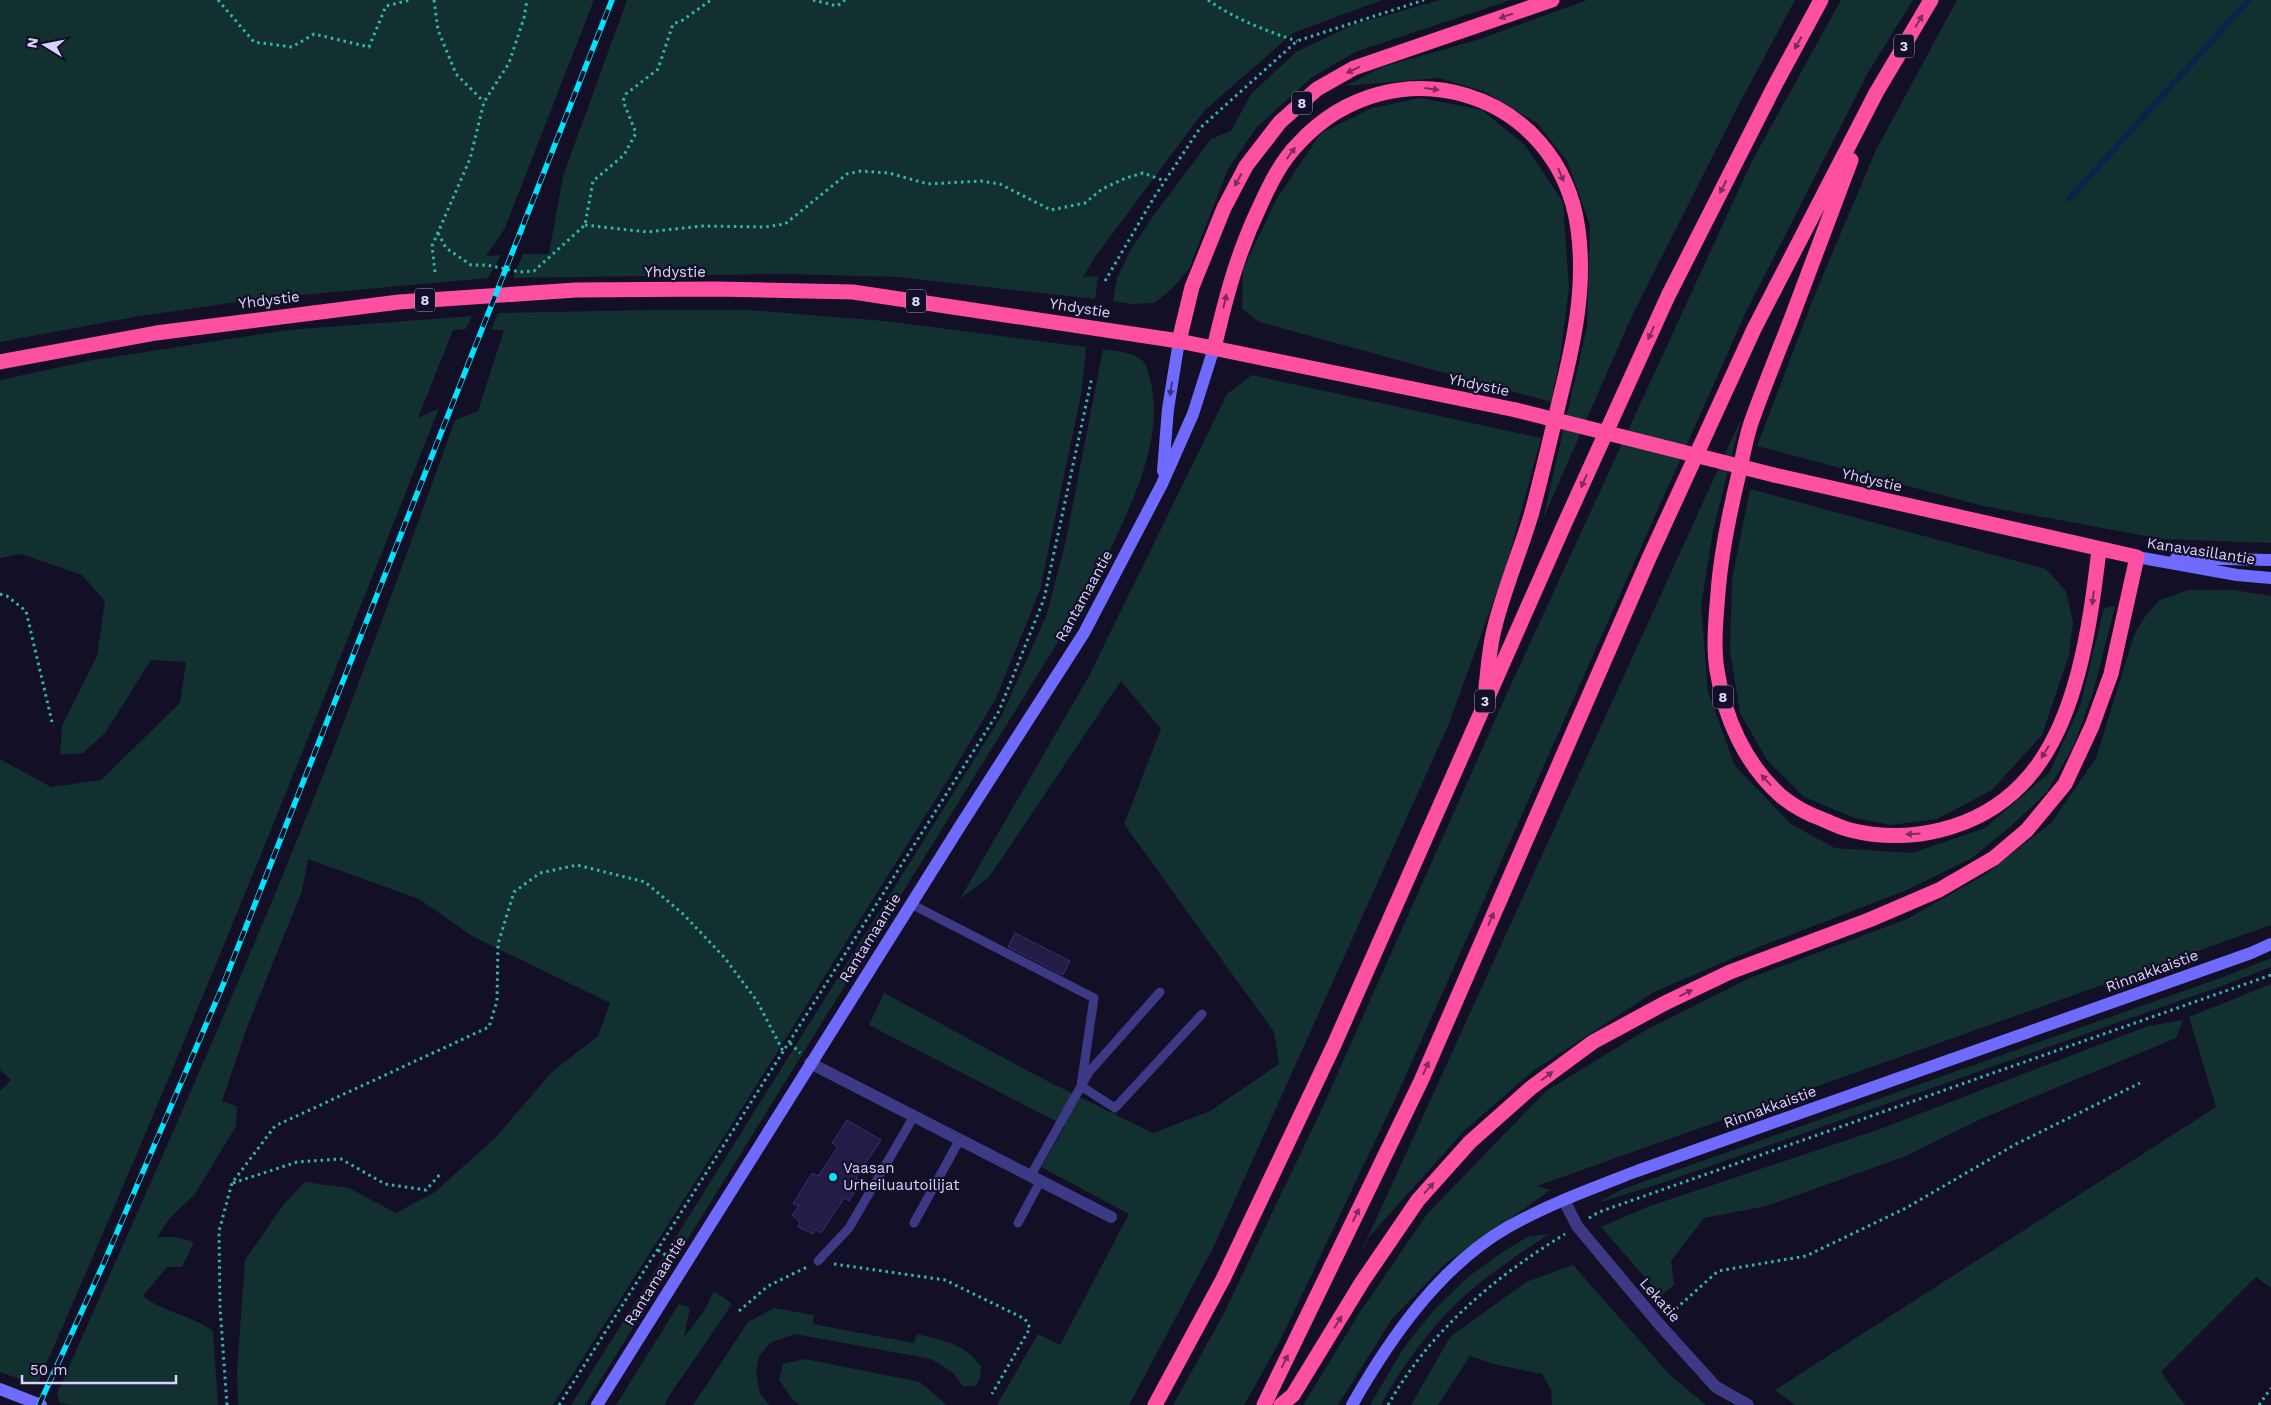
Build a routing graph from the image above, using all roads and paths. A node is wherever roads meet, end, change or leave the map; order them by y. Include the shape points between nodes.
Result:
1 (218, 0) edge
2 (410, 0) edge
3 (434, 0) edge
4 (527, 0) edge
5 (711, 0) edge
6 (813, 0) edge
7 (845, 0) edge
8 (1208, 0) edge
9 (1424, 0) edge
10 (1552, 0) edge
11 (1821, 0) edge
12 (1931, 0) edge
13 (1297, 41) junction
14 (1876, 93) junction
15 (484, 102) junction
16 (1164, 181) junction
17 (585, 225) junction
18 (438, 233) junction
19 (435, 272) dead end
20 (1104, 282) dead end
21 (1179, 341) junction
22 (1214, 348) junction
23 (0, 362) edge
24 (1092, 377) dead end
25 (1162, 484) junction
26 (2099, 550) junction
27 (2137, 558) junction
28 (2271, 560) edge
29 (2271, 578) edge
30 (0, 594) edge
31 (1484, 705) junction
32 (53, 726) dead end
33 (911, 904) junction
34 (2271, 944) edge
35 (2271, 974) edge
36 (1160, 992) dead end
37 (1202, 1014) dead end
38 (784, 1053) junction
39 (810, 1063) junction
40 (2140, 1083) dead end
41 (1081, 1086) junction
42 (914, 1116) junction
43 (960, 1139) junction
44 (442, 1172) dead end
45 (1036, 1178) junction
46 (232, 1183) junction
47 (1564, 1200) junction
48 (1111, 1217) dead end
49 (914, 1223) dead end
50 (1018, 1223) dead end
51 (1577, 1226) junction
52 (818, 1262) junction
53 (739, 1311) dead end
54 (1659, 1324) junction
55 (2271, 1388) edge
56 (0, 1389) edge
57 (992, 1394) dead end
58 (41, 1405) edge
59 (227, 1405) edge
60 (559, 1405) edge
61 (597, 1405) edge
62 (1155, 1405) edge
63 (1264, 1405) edge
64 (1281, 1405) edge
65 (1352, 1405) edge
66 (1388, 1405) edge
67 (1748, 1405) edge
68 (2259, 1405) edge

1 - 2 path via 254,42 292,47 314,34 369,47 386,6
3 - 15 path via 438,30 456,74
4 - 15 path via 508,63
5 - 17 path via 673,24 658,68 626,94 623,101 636,133 624,155 593,181
6 - 7 path via 837,6
8 - 13 path via 1270,33
9 - 13 path
10 -> 21 highway, 8 via 1354,68 1317,89 1280,122 1246,166 1224,208 1192,287
11 -> 31 highway, 3 via 1668,296
14 -> 12 highway, 3
13 - 16 path via 1200,128
26 -> 14 highway, 8 via 2092,606 2078,672 2064,717 2046,752 2023,784 1994,808 1958,826 1919,834 1882,836 1848,830 1812,815 1782,797 1757,770 1736,737 1716,668 1715,627 1720,567 1731,505 1750,426
63 -> 14 highway, 3 via 1420,1081 1649,558 1750,338
15 - 18 path via 470,159
16 - 17 path via 1143,173 1102,189 1085,203 1051,210 1000,184 981,181 928,184 889,173 861,172 847,174 785,224 765,227 702,226 647,232
16 - 20 path
17 - 18 path via 534,271 520,272 471,265 446,248
18 - 19 path via 432,246
21 - 22 highway, Yhdystie / 8
21 - 23 highway, Yhdystie / 8 via 853,292 576,290 399,302 258,319 156,333
21 -> 25 main road, Rantamaantie via 1168,409
22 - 25 main road, Rantamaantie via 1192,414
22 - 26 highway, Yhdystie / 8, bridge via 1516,410 1774,475
22 -> 31 highway via 1242,244 1273,178 1298,143 1324,120 1357,102 1388,91 1423,88 1457,92 1512,118 1554,158 1578,227 1582,268 1575,336 1532,511 1493,634
24 - 38 path via 1044,599 998,711
25 - 33 main road, Rantamaantie via 1084,633
26 - 27 highway, Yhdystie
27 - 28 main road, Kanavasillantie
27 - 29 main road, Kanavasillantie
64 -> 27 highway via 1293,1395 1362,1282 1418,1200 1470,1142 1532,1087 1594,1042 1665,1003 1730,972 1939,890 1994,858 2028,830 2065,784 2092,726 2111,674
30 - 32 path via 26,611
31 - 62 highway, 3 via 1334,1045 1223,1279
33 - 39 main road, Rantamaantie
33 - 41 lane via 1094,998
34 - 47 main road, Rinnakkaistie
35 - 51 path via 1599,1212
36 - 41 lane via 1089,1072
37 - 41 lane via 1115,1108
38 - 46 path via 757,1001 724,957 682,913 645,882 577,865 540,873 514,892 498,944 497,1001 489,1027 276,1126
38 - 60 path
39 - 42 street
39 - 61 main road, Rantamaantie
40 - 54 path via 2016,1144 1906,1208 1806,1256 1718,1271
41 - 45 lane
42 - 43 street
42 - 52 lane via 849,1228
43 - 45 street
43 - 49 lane
44 - 46 path via 426,1190 385,1184 341,1160 315,1161 297,1162
45 - 48 street
45 - 50 lane
46 - 59 path via 219,1231
47 - 51 street, Lekatie
47 - 65 main road, Rinnakkaistie via 1508,1227 1478,1248 1433,1290 1399,1329
51 - 54 street, Lekatie
51 - 66 path via 1498,1279 1466,1306 1439,1333
52 - 53 path via 768,1286
52 - 57 path via 945,1280 1025,1319 1030,1328
54 - 67 street, Lekatie via 1716,1387
55 - 68 path
56 - 58 main road

